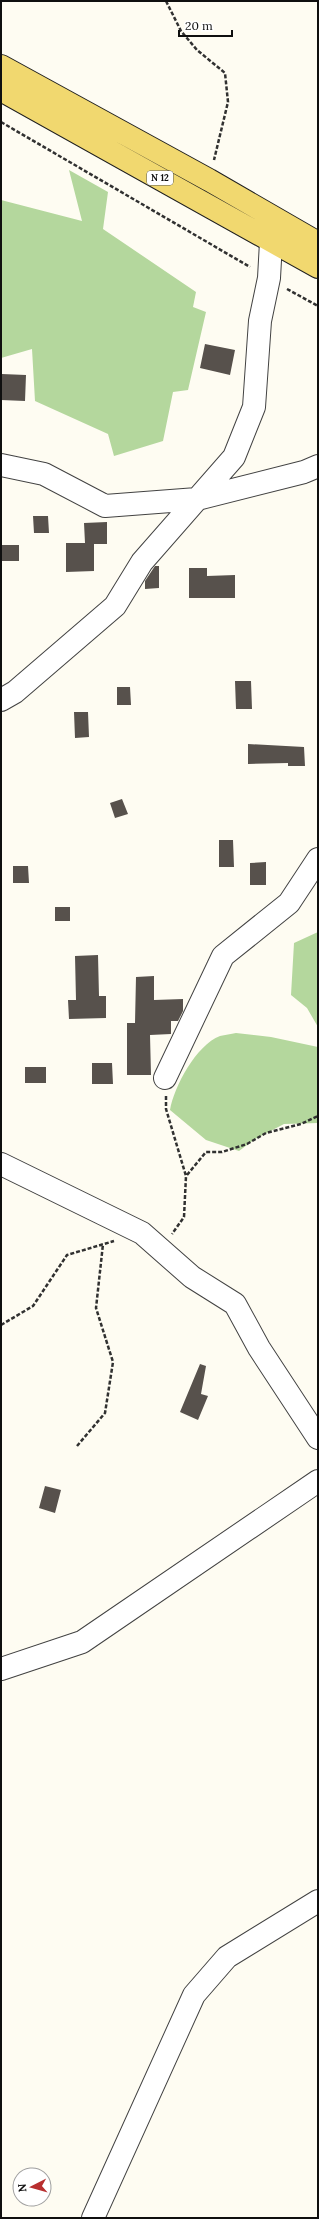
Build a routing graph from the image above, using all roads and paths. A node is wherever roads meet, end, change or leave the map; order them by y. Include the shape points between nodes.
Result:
1 (166, 1) edge
2 (1, 66) edge
3 (1, 90) edge
4 (1, 122) edge
5 (209, 180) junction
6 (271, 242) junction
7 (318, 242) edge
8 (318, 267) edge
9 (268, 278) junction
10 (318, 306) edge
11 (1, 465) edge
12 (318, 466) edge
13 (197, 498) junction
14 (1, 700) edge
15 (318, 859) edge
16 (165, 1078) joint
17 (318, 1116) edge
18 (1, 1164) edge
19 (186, 1176) junction
20 (142, 1233) junction
21 (103, 1244) junction
22 (161, 1249) junction
23 (1, 1325) edge
24 (318, 1438) edge
25 (77, 1446) dead end
26 (318, 1481) edge
27 (1, 1669) edge
28 (318, 1901) edge
29 (93, 2218) edge

1 - 5 path via 181,31 197,50 225,74 228,102
2 - 5 main road, N 12
3 - 6 main road, N 12
4 - 9 path
5 - 7 main road, N 12
6 - 8 main road, N 12
6 - 9 street
9 - 10 path
9 - 13 street via 260,321 254,408 234,457
11 - 13 street via 44,474 105,506
12 - 13 street via 304,472
13 - 14 street via 142,562 115,606 15,692
15 - 16 street via 289,903 223,956
16 - 19 path via 166,1109
17 - 19 path via 301,1124 266,1133 247,1144 222,1152 206,1152
18 - 20 street
19 - 22 path via 184,1217
20 - 21 path
20 - 22 street
21 - 23 path via 67,1255 33,1306
21 - 25 path via 96,1308 112,1362 105,1413
22 - 24 street via 192,1277 235,1304 258,1348
26 - 27 street via 82,1642
28 - 29 street via 227,1957 194,1995

